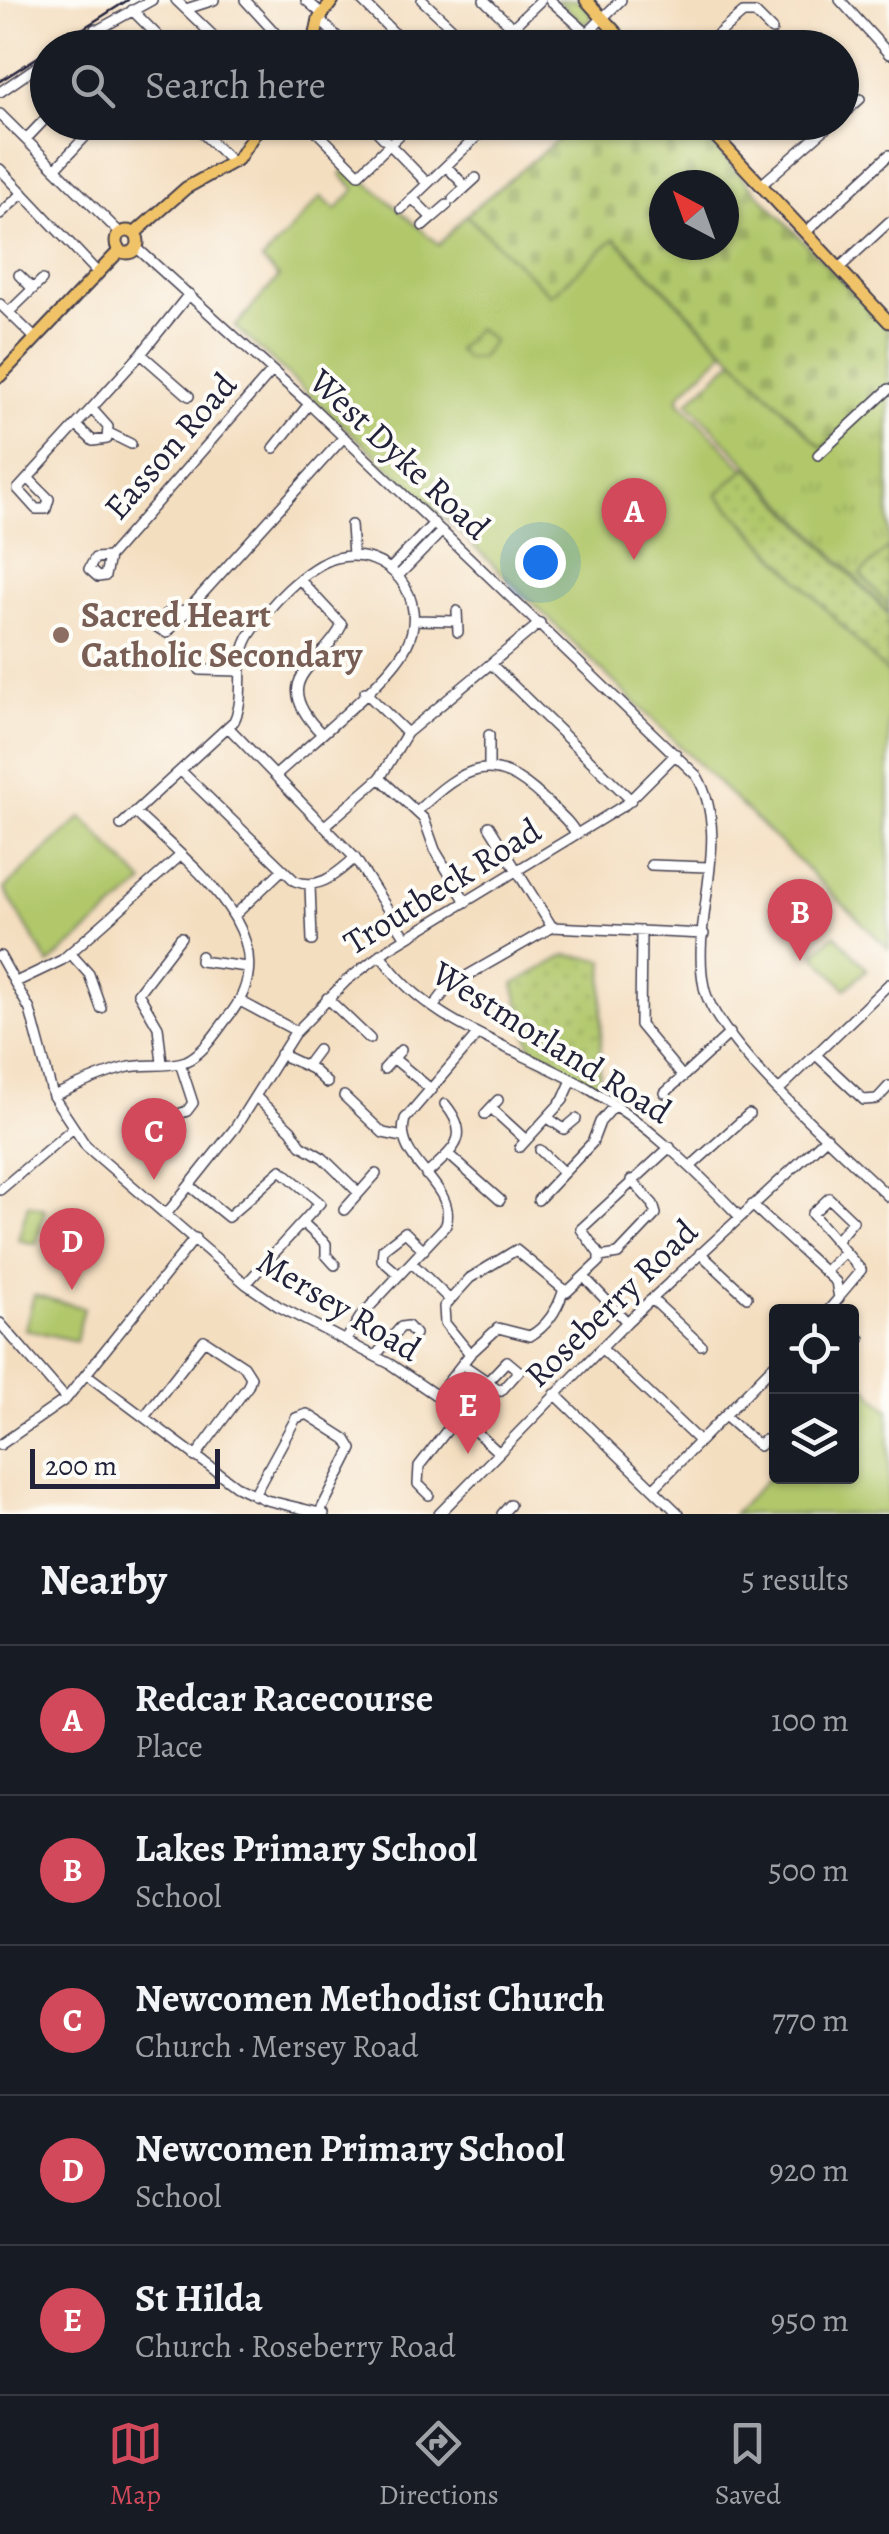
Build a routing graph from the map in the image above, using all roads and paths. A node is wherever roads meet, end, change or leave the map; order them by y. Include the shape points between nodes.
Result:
1 (152, 0) edge
2 (176, 0) edge
3 (214, 0) edge
4 (245, 0) edge
5 (306, 0) edge
6 (333, 0) edge
7 (361, 0) edge
8 (422, 0) edge
9 (484, 0) edge
10 (540, 0) edge
11 (550, 0) edge
12 (586, 0) edge
13 (621, 0) edge
14 (840, 0) edge
15 (186, 9) junction
16 (132, 10) junction
17 (320, 16) junction
18 (602, 18) junction
19 (764, 26) dead end
20 (512, 27) junction
21 (95, 29) edge
22 (152, 30) edge
23 (208, 30) edge
24 (272, 30) edge
25 (317, 30) edge
26 (333, 30) edge
27 (391, 30) edge
28 (454, 30) edge
29 (509, 30) edge
30 (583, 30) edge
31 (591, 30) edge
32 (613, 30) edge
33 (722, 30) edge
34 (889, 54) edge
35 (30, 71) edge
36 (0, 92) edge
37 (0, 114) edge
38 (30, 135) edge
39 (26, 139) junction
40 (82, 140) edge
41 (209, 140) edge
42 (248, 140) edge
43 (325, 140) edge
44 (385, 140) edge
45 (395, 140) edge
46 (473, 140) edge
47 (718, 140) edge
48 (812, 140) edge
49 (390, 145) junction
50 (889, 154) edge
51 (233, 163) junction
52 (446, 166) junction
53 (56, 168) junction
54 (0, 169) edge
55 (476, 178) dead end
56 (427, 183) junction
57 (761, 185) junction
58 (466, 187) junction
59 (23, 194) junction
60 (412, 198) junction
61 (401, 209) dead end
62 (0, 214) edge
63 (432, 218) junction
64 (889, 222) edge
65 (423, 226) dead end
66 (806, 232) junction
67 (120, 233) junction
68 (135, 234) junction
69 (136, 248) junction
70 (120, 250) junction
71 (839, 268) junction
72 (98, 273) junction
73 (19, 275) dead end
74 (42, 280) dead end
75 (33, 289) junction
76 (189, 294) junction
77 (0, 304) edge
78 (9, 312) junction
79 (889, 322) edge
80 (36, 339) junction
81 (141, 354) junction
82 (272, 371) junction
83 (0, 376) edge
84 (889, 389) edge
85 (188, 395) dead end
86 (309, 404) junction
87 (92, 409) junction
88 (77, 426) junction
89 (109, 433) junction
90 (344, 438) junction
91 (131, 444) dead end
92 (274, 448) dead end
93 (818, 455) dead end
94 (29, 479) dead end
95 (434, 522) junction
96 (351, 525) dead end
97 (442, 531) junction
98 (352, 556) junction
99 (109, 557) dead end
100 (395, 572) junction
101 (302, 581) junction
102 (189, 608) dead end
103 (416, 620) junction
104 (458, 621) dead end
105 (540, 623) junction
106 (492, 665) junction
107 (200, 670) dead end
108 (239, 672) junction
109 (365, 692) junction
110 (229, 728) junction
111 (322, 734) junction
112 (407, 734) junction
113 (489, 735) dead end
114 (676, 754) junction
115 (490, 768) junction
116 (181, 770) junction
117 (276, 775) junction
118 (380, 778) junction
119 (631, 800) junction
120 (417, 810) junction
121 (134, 812) junction
122 (120, 825) dead end
123 (326, 825) junction
124 (489, 825) dead end
125 (576, 834) junction
126 (180, 856) junction
127 (355, 858) junction
128 (651, 865) dead end
129 (708, 867) junction
130 (282, 870) junction
131 (517, 870) junction
132 (310, 884) junction
133 (466, 902) junction
134 (236, 914) junction
135 (552, 928) junction
136 (641, 930) junction
137 (704, 934) junction
138 (164, 936) dead end
139 (181, 937) dead end
140 (406, 938) junction
141 (312, 940) dead end
142 (172, 945) junction
143 (70, 953) junction
144 (380, 954) junction
145 (0, 956) edge
146 (201, 956) dead end
147 (247, 967) junction
148 (16, 982) junction
149 (889, 984) edge
150 (328, 998) junction
151 (240, 1001) junction
152 (434, 1006) junction
153 (101, 1008) dead end
154 (296, 1031) junction
155 (478, 1034) junction
156 (730, 1034) junction
157 (370, 1039) dead end
158 (318, 1050) dead end
159 (402, 1050) dead end
160 (280, 1054) junction
161 (816, 1055) junction
162 (393, 1058) junction
163 (162, 1063) junction
164 (180, 1063) junction
165 (306, 1066) junction
166 (453, 1068) junction
167 (384, 1069) dead end
168 (683, 1076) junction
169 (465, 1078) dead end
170 (572, 1080) junction
171 (326, 1083) dead end
172 (889, 1086) edge
173 (780, 1089) junction
174 (432, 1090) junction
175 (665, 1093) dead end
176 (54, 1096) junction
177 (344, 1096) dead end
178 (256, 1097) junction
179 (445, 1104) dead end
180 (614, 1106) junction
181 (492, 1107) dead end
182 (469, 1112) dead end
183 (750, 1114) dead end
184 (548, 1118) junction
185 (576, 1119) dead end
186 (460, 1123) junction
187 (72, 1129) junction
188 (162, 1129) dead end
189 (403, 1137) junction
190 (827, 1137) junction
191 (670, 1147) junction
192 (540, 1150) dead end
193 (448, 1154) junction
194 (691, 1166) junction
195 (563, 1172) junction
196 (376, 1174) dead end
197 (426, 1174) junction
198 (631, 1180) junction
199 (190, 1186) junction
200 (0, 1190) edge
201 (359, 1193) junction
202 (889, 1197) edge
203 (500, 1200) dead end
204 (538, 1200) dead end
205 (752, 1205) junction
206 (344, 1210) dead end
207 (168, 1212) junction
208 (740, 1217) junction
209 (303, 1223) junction
210 (195, 1238) junction
211 (836, 1240) junction
212 (424, 1250) junction
213 (845, 1252) junction
214 (700, 1253) junction
215 (600, 1257) junction
216 (412, 1262) junction
217 (336, 1265) dead end
218 (825, 1272) junction
219 (399, 1275) junction
220 (584, 1277) junction
221 (246, 1284) junction
222 (562, 1292) junction
223 (840, 1295) junction
224 (747, 1297) dead end
225 (652, 1299) junction
226 (450, 1300) junction
227 (833, 1304) edge
228 (627, 1322) junction
229 (0, 1323) edge
230 (416, 1334) dead end
231 (346, 1340) junction
232 (701, 1346) dead end
233 (600, 1348) junction
234 (470, 1354) junction
235 (375, 1356) junction
236 (462, 1364) junction
237 (769, 1372) edge
238 (86, 1374) junction
239 (488, 1382) dead end
240 (556, 1394) junction
241 (437, 1396) junction
242 (66, 1399) junction
243 (459, 1415) junction
244 (725, 1416) junction
245 (144, 1417) junction
246 (0, 1427) edge
247 (764, 1440) dead end
248 (699, 1441) junction
249 (5, 1442) edge
250 (498, 1452) junction
251 (195, 1457) junction
252 (653, 1490) junction
253 (254, 1494) junction
254 (428, 1495) dead end
255 (266, 1500) junction
256 (510, 1505) dead end
257 (442, 1510) edge
258 (322, 1513) edge
259 (262, 1514) edge
260 (454, 1514) edge
261 (502, 1514) edge
262 (678, 1514) edge

1 - 16 street
2 - 15 street
3 - 15 street
4 - 24 street
5 - 17 street
6 - 17 main road
7 - 27 street
8 - 28 street
9 - 20 street
10 - 20 street
11 - 30 street
12 - 18 main road
13 - 18 street
14 - 34 street
15 - 23 street
16 - 21 street
16 - 22 street
17 - 25 main road
17 - 26 street
18 - 31 street
18 - 32 main road
19 - 33 street via 755,13 740,14
20 - 29 street
35 - 36 street
37 - 39 street
38 - 39 street
39 - 53 street
40 - 53 street
41 - 51 street
42 - 51 main road
43 - 49 street via 359,174
44 - 49 street
45 - 49 street
46 - 52 street
47 - 57 main road
48 - 57 street
49 - 56 street
50 - 66 street
51 - 68 main road via 186,188
52 - 56 street
52 - 58 street
53 - 67 street
54 - 59 street
55 - 58 street
56 - 60 street
57 - 66 main road
58 - 63 street
59 - 62 street
59 - 72 street
60 - 61 street
60 - 63 street
63 - 65 street
64 - 71 street
66 - 71 main road
67 - 68 main road
67 - 70 main road
68 - 69 main road
69 - 70 main road
69 - 76 street, West Dyke Road
70 - 72 main road
71 - 79 main road
72 - 80 main road
73 - 75 street
74 - 75 street
75 - 78 street
76 - 81 street
76 - 82 street, West Dyke Road
77 - 78 street
78 - 80 street
80 - 83 main road
81 - 85 street
81 - 87 street
82 - 86 street, West Dyke Road
82 - 99 street, Easson Road
84 - 93 street
86 - 90 street, West Dyke Road
86 - 92 street
87 - 88 street
87 - 89 street
88 - 89 street via 92,441
88 - 94 street
89 - 91 street
90 - 95 street, West Dyke Road
90 - 102 street
95 - 97 street, West Dyke Road
95 - 100 street
96 - 98 street
97 - 100 street
97 - 105 street, West Dyke Road
98 - 100 street
98 - 101 street via 323,563
100 - 103 street
101 - 108 street via 249,634
101 - 111 street via 342,625 301,677 302,710
103 - 104 street
103 - 109 street via 404,652
105 - 106 street
105 - 114 street, West Dyke Road
106 - 112 street
106 - 119 street
107 - 108 street
108 - 110 street via 238,712
109 - 111 street
109 - 112 street
110 - 116 street
110 - 117 street
111 - 117 street
112 - 118 street
113 - 115 street
114 - 119 street, Troutbeck Road
114 - 129 street, West Dyke Road via 706,796 712,822
115 - 120 street via 458,776
115 - 125 street via 522,778
116 - 121 street
116 - 130 street
117 - 123 street
118 - 120 street
118 - 123 street
119 - 125 street, Troutbeck Road
120 - 133 street
121 - 122 street
121 - 126 street
123 - 127 street
124 - 131 street
125 - 131 street, Troutbeck Road
126 - 134 street
126 - 143 street
127 - 132 street via 327,880
127 - 140 street
128 - 129 street
129 - 137 street, West Dyke Road
130 - 132 street
130 - 134 street
131 - 133 street, Troutbeck Road
131 - 135 street
132 - 141 street
133 - 140 street, Troutbeck Road
134 - 147 street
135 - 136 street
135 - 152 street via 449,986
136 - 137 street
136 - 168 street via 640,1025
137 - 156 street, West Dyke Road via 708,1003
138 - 142 street
139 - 142 street
140 - 144 street, Troutbeck Road
142 - 163 street via 139,988 158,1027
143 - 148 street
143 - 153 street via 89,974
144 - 150 street, Troutbeck Road
144 - 152 street, Westmorland Road
145 - 148 street, Mersey Road
146 - 147 street
147 - 151 street
148 - 176 street, Mersey Road
149 - 161 street
150 - 154 street, Troutbeck Road
150 - 157 street
151 - 154 street
151 - 164 street via 202,1049
152 - 155 street, Westmorland Road
154 - 160 street, Troutbeck Road
155 - 166 street
155 - 170 street, Westmorland Road
156 - 168 street
156 - 173 street, West Dyke Road
158 - 165 street
159 - 162 street
160 - 165 street
160 - 178 street, Troutbeck Road
161 - 172 street via 864,1100 877,1099
161 - 173 street
162 - 167 street
162 - 174 street
163 - 164 street
163 - 176 street via 104,1074
164 - 188 street via 193,1103 160,1121
165 - 171 street
166 - 169 street
166 - 174 street
168 - 175 street
170 - 180 street, Westmorland Road
170 - 184 street
173 - 190 street, West Dyke Road
174 - 189 street via 405,1119
176 - 187 street, Mersey Road
177 - 189 street via 349,1108 383,1132
178 - 199 street, Troutbeck Road
178 - 201 street via 301,1146
179 - 186 street
180 - 191 street, Westmorland Road
180 - 195 street via 592,1143
181 - 184 street via 523,1144
182 - 186 street
183 - 194 street
184 - 185 street via 564,1129
186 - 193 street
187 - 200 street
187 - 207 street, Mersey Road
189 - 197 street
190 - 202 street, West Dyke Road
190 - 205 street, Roseberry Road
191 - 194 street, Westmorland Road
191 - 198 street
192 - 195 street
193 - 197 street
193 - 203 street via 488,1181
194 - 208 street, Westmorland Road
195 - 204 street
196 - 201 street
197 - 212 street via 449,1210 446,1225
198 - 215 street via 577,1229
198 - 215 street via 656,1214 618,1254
199 - 207 street, Troutbeck Road
199 - 209 street via 228,1217 281,1170 320,1204
201 - 206 street
205 - 208 street, Roseberry Road
205 - 218 street
207 - 210 street, Mersey Road
208 - 214 street, Roseberry Road
209 - 217 street via 326,1244
209 - 221 street
210 - 221 street, Mersey Road
210 - 238 street
211 - 211 street via 812,1214 830,1198 853,1221
211 - 213 street
212 - 216 street
212 - 219 street via 408,1234 396,1236 381,1257
213 - 218 street
213 - 223 street via 861,1270
214 - 224 street
214 - 225 street, Roseberry Road
215 - 220 street
216 - 219 street
216 - 226 street
218 - 223 street
219 - 231 street
220 - 222 street
220 - 228 street
221 - 231 street, Mersey Road
222 - 226 street via 516,1250 470,1278
222 - 234 street via 554,1313 532,1335 502,1326
223 - 227 street
225 - 228 street, Roseberry Road
225 - 232 street
226 - 234 street via 445,1323
228 - 233 street, Roseberry Road
229 - 242 street
230 - 235 street via 401,1327
231 - 235 street, Mersey Road
233 - 240 street, Roseberry Road
233 - 248 street
234 - 236 street
235 - 241 street, Mersey Road
236 - 239 street
236 - 241 street
237 - 244 street
238 - 242 street
238 - 245 street
240 - 250 street, Roseberry Road
240 - 252 street
241 - 243 street, Mersey Road
242 - 249 street
243 - 250 street, Mersey Road
243 - 254 street via 411,1482
244 - 247 street via 758,1446
244 - 248 street
245 - 251 street
245 - 251 street via 204,1340 244,1366 248,1386
246 - 249 street
248 - 252 street
250 - 257 street, Roseberry Road
251 - 253 street
252 - 262 street
253 - 255 street
253 - 258 street via 296,1418 307,1414 352,1450
255 - 258 street
255 - 259 street
256 - 261 street
257 - 260 street

